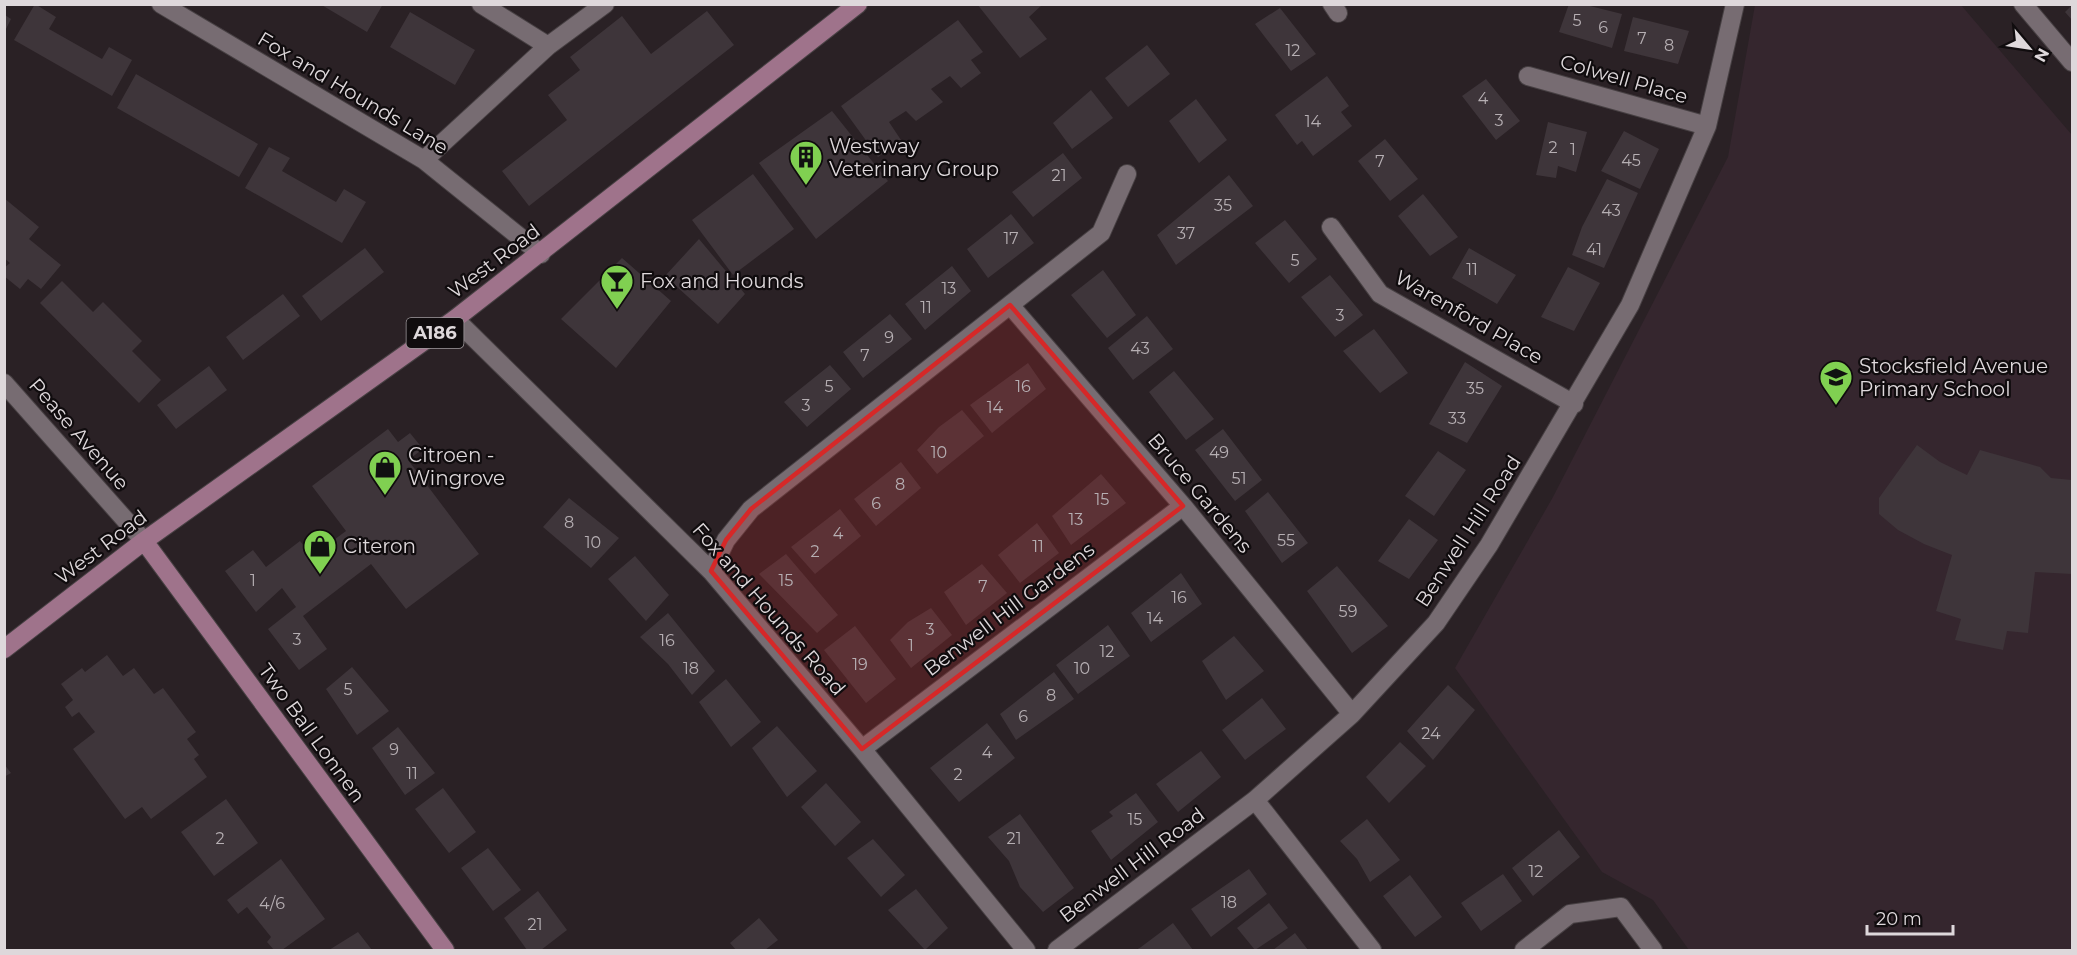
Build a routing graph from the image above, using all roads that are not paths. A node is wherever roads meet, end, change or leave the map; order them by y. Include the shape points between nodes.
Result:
1 (162, 4) edge
2 (481, 4) edge
3 (605, 4) edge
4 (858, 4) edge
5 (1735, 4) edge
6 (2023, 4) edge
7 (549, 46) junction
8 (2073, 62) edge
9 (1528, 76) dead end
10 (1707, 126) junction
11 (424, 160) junction
12 (1126, 174) dead end
13 (1331, 227) dead end
14 (541, 254) junction
15 (1010, 305) junction
16 (455, 319) junction
17 (4, 383) edge
18 (1574, 404) junction
19 (1183, 506) junction
20 (144, 541) junction
21 (711, 571) junction
22 (4, 649) edge
23 (1352, 714) junction
24 (862, 749) junction
25 (1255, 800) junction
26 (445, 951) edge
27 (1026, 951) edge
28 (1057, 951) edge
29 (1372, 951) edge
30 (1524, 951) edge
31 (1653, 951) edge

1 - 11 street, Fox and Hounds Lane
2 - 7 street
3 - 7 street
4 - 14 main road, West Road / A186
5 - 10 street, Benwell Hill Road
6 - 8 street
7 - 11 street
9 - 10 street, Colwell Place
10 - 18 street, Benwell Hill Road via 1630,305
11 - 14 street, Fox and Hounds Lane
12 - 15 street via 1101,233
13 - 18 street, Warenford Place via 1380,294
14 - 16 main road, West Road / A186
15 - 19 street, Bruce Gardens
15 - 21 street via 751,509 726,540
16 - 20 main road, West Road / A186
16 - 21 street, Fox and Hounds Road
17 - 20 street, Pease Avenue
18 - 23 street, Benwell Hill Road via 1489,545 1436,623
19 - 23 street, Bruce Gardens
19 - 24 street, Benwell Hill Gardens
20 - 22 main road, West Road / A186
20 - 26 main road, Two Ball Lonnen
21 - 24 street, Fox and Hounds Road
23 - 25 street, Benwell Hill Road
24 - 27 street, Fox and Hounds Road
25 - 28 street, Benwell Hill Road
25 - 29 street
30 - 31 street via 1570,914 1621,907

